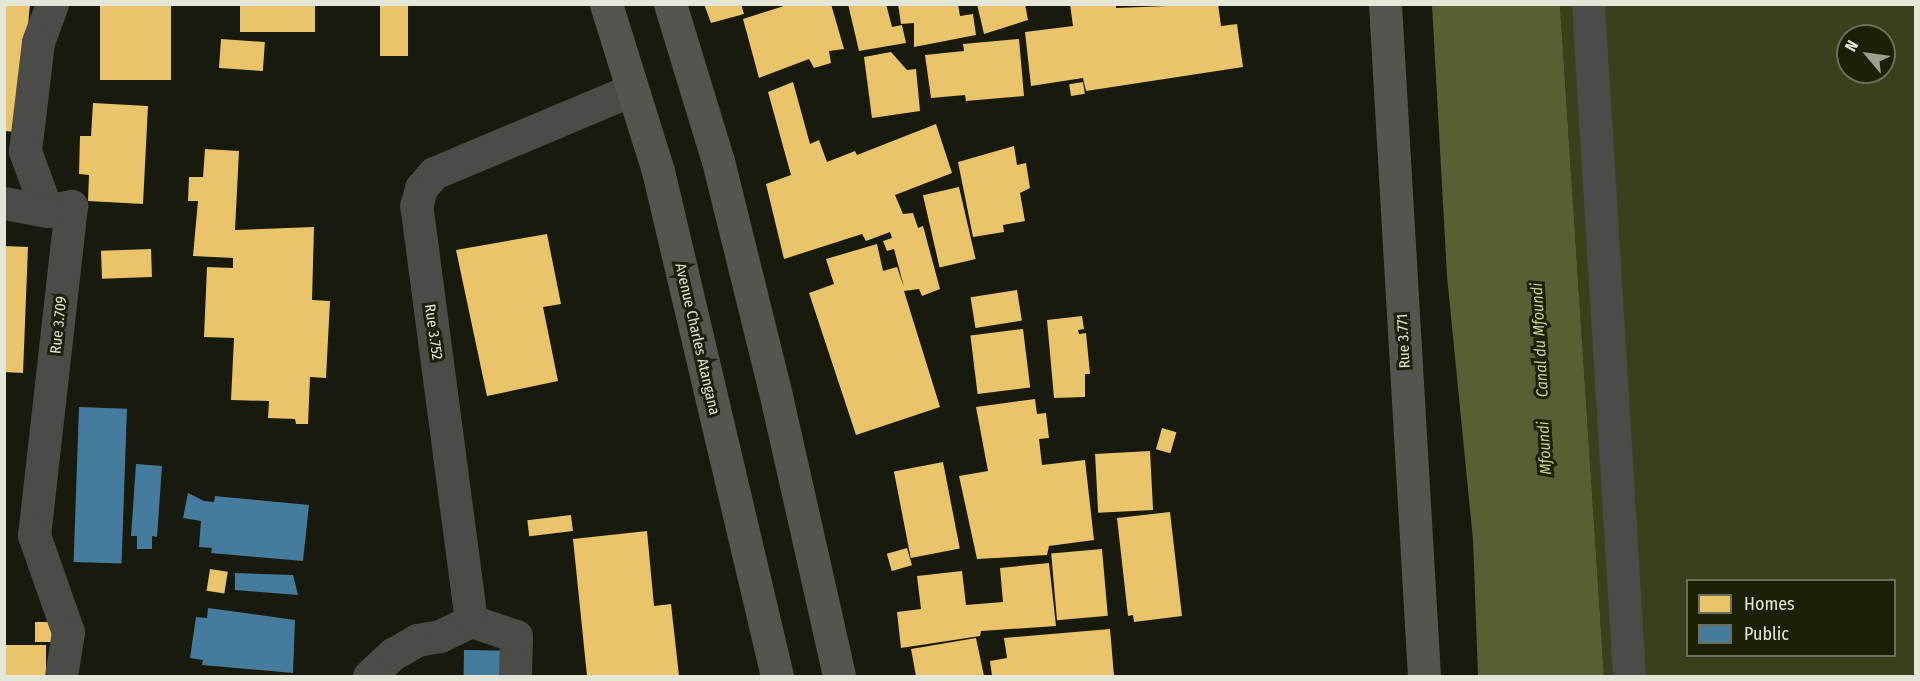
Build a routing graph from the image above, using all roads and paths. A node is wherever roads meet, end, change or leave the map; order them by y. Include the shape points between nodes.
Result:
1 (52, 4) edge
2 (606, 4) edge
3 (670, 4) edge
4 (1385, 4) edge
5 (1588, 4) edge
6 (631, 90) junction
7 (4, 203) edge
8 (47, 211) junction
9 (471, 621) junction
10 (61, 676) edge
11 (369, 676) edge
12 (515, 676) edge
13 (777, 676) edge
14 (838, 676) edge
15 (1424, 676) edge
16 (1629, 676) edge

1 - 8 street via 38,42 25,151
2 - 6 main road, Avenue Charles Atangana
3 - 14 main road via 726,195
4 - 15 main road, Rue 3.771
5 - 16 street
6 - 9 street, Rue 3.752 via 434,173 421,188 416,206
6 - 13 main road, Avenue Charles Atangana via 658,171
7 - 8 street
8 - 10 street, Rue 3.709 via 71,206 34,535 68,632
9 - 11 street via 440,636 417,640 393,654
9 - 12 street via 516,636

